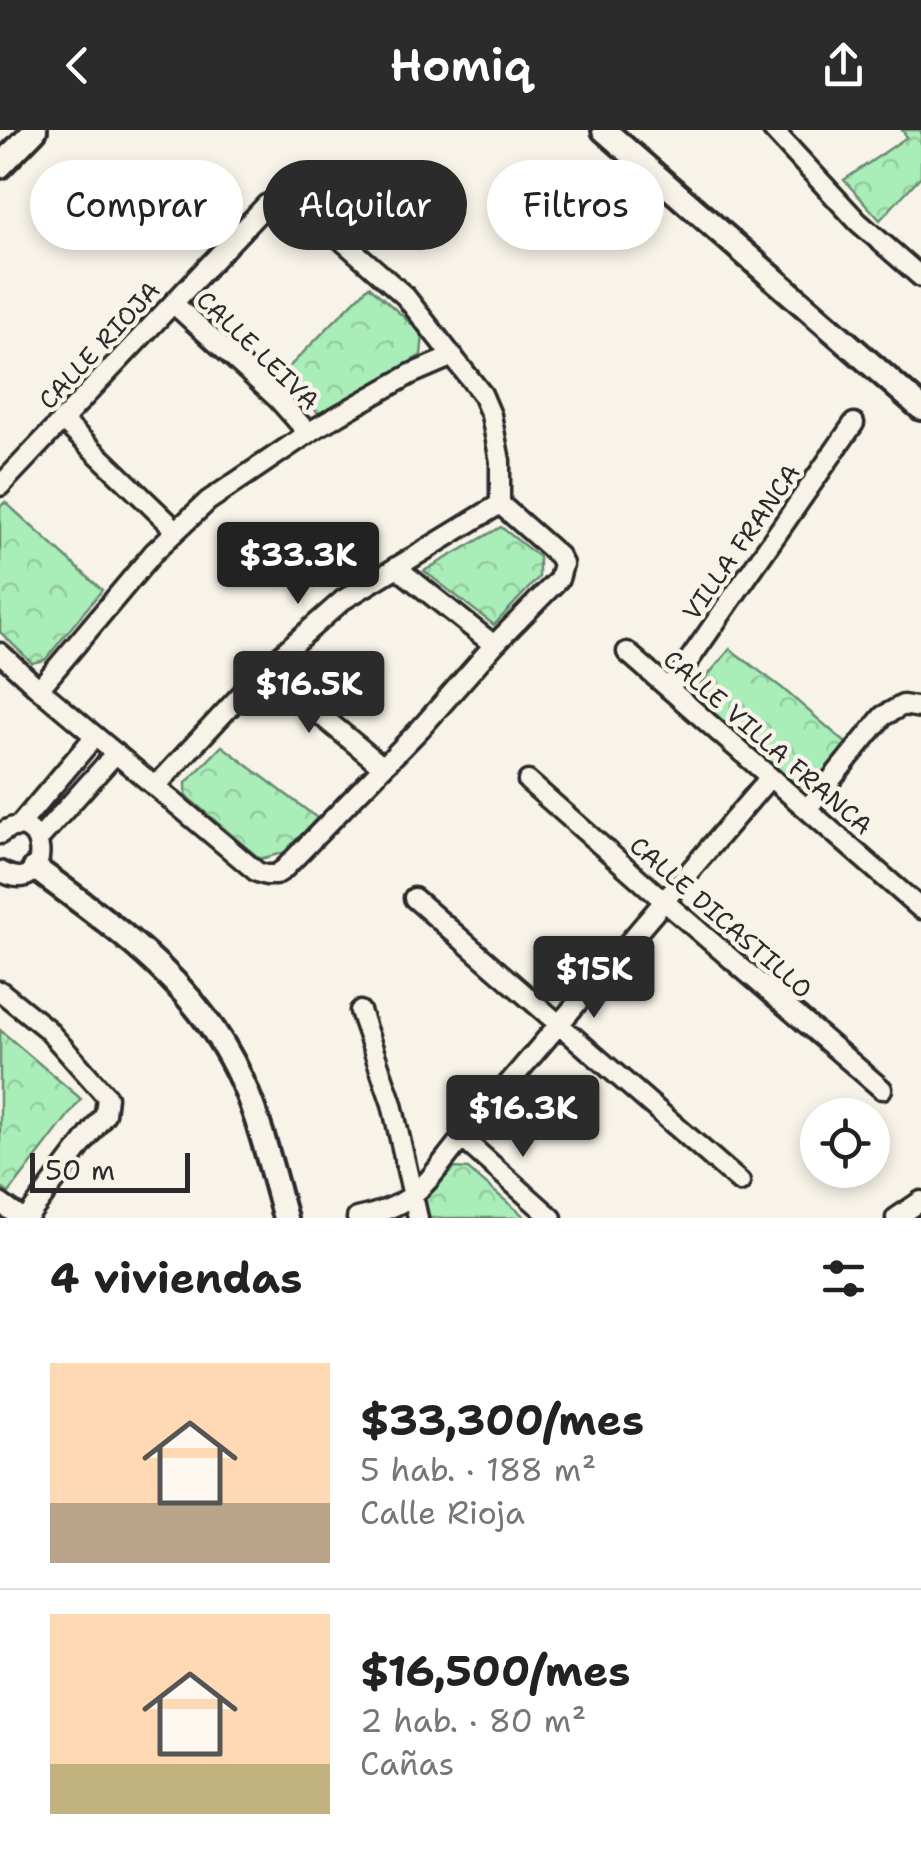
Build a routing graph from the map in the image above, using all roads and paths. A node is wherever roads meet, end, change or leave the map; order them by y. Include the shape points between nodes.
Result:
1 (35, 130) edge
2 (604, 130) edge
3 (773, 130) edge
4 (0, 166) edge
5 (921, 277) edge
6 (173, 303) junction
7 (453, 356) junction
8 (921, 408) edge
9 (62, 420) junction
10 (854, 423) dead end
11 (308, 433) junction
12 (0, 486) edge
13 (500, 504) junction
14 (175, 530) junction
15 (396, 567) junction
16 (494, 645) junction
17 (627, 652) dead end
18 (0, 653) edge
19 (264, 669) junction
20 (39, 689) junction
21 (669, 689) junction
22 (921, 708) edge
23 (95, 736) junction
24 (116, 753) junction
25 (383, 767) junction
26 (770, 777) junction
27 (528, 781) dead end
28 (156, 786) junction
29 (46, 796) junction
30 (807, 810) junction
31 (64, 812) junction
32 (9, 830) edge
33 (38, 840) junction
34 (35, 868) junction
35 (3, 878) edge
36 (414, 898) dead end
37 (664, 902) junction
38 (921, 909) edge
39 (0, 992) edge
40 (360, 1012) dead end
41 (560, 1024) junction
42 (882, 1089) dead end
43 (462, 1138) junction
44 (740, 1182) dead end
45 (414, 1196) junction
46 (921, 1201) edge
47 (0, 1202) edge
48 (24, 1218) edge
49 (285, 1218) edge
50 (357, 1218) edge
51 (418, 1218) edge
52 (552, 1218) edge
53 (896, 1218) edge

1 - 4 street
2 - 8 street
3 - 5 street via 858,222
6 - 7 street, CALLE RIOJA via 266,205 286,196 404,296
6 - 9 street, CALLE RIOJA
6 - 11 street, CALLE LEIVA
7 - 11 street
7 - 13 street, CALLE RIOJA via 491,414
9 - 12 street, CALLE RIOJA
9 - 14 street
10 - 21 street, VILLA FRANCA
11 - 14 street
13 - 15 street
13 - 16 street via 563,564 559,579
14 - 20 street
15 - 16 street
15 - 19 street via 343,600
16 - 25 street
17 - 21 street, CALLE VILLA FRANCA
18 - 20 street
19 - 25 street
19 - 28 street
20 - 23 street
21 - 26 street, CALLE VILLA FRANCA
22 - 30 street via 903,705 883,716
23 - 24 street
23 - 29 street
24 - 28 street
24 - 31 street
25 - 28 street via 275,875 258,872
26 - 30 street, CALLE VILLA FRANCA
26 - 37 street
27 - 37 street, CALLE DICASTILLO
29 - 31 street
29 - 32 street
30 - 38 street, CALLE VILLA FRANCA
31 - 33 street
32 - 33 street via 26,829
33 - 34 street
34 - 35 street
34 - 49 street via 130,938 209,1022 241,1078
36 - 41 street
37 - 41 street
37 - 42 street, CALLE DICASTILLO
39 - 48 street via 48,1030 106,1097 105,1114
40 - 45 street
41 - 43 street
41 - 44 street
43 - 45 street
43 - 52 street
45 - 50 street
45 - 51 street
46 - 53 street
47 - 48 street

